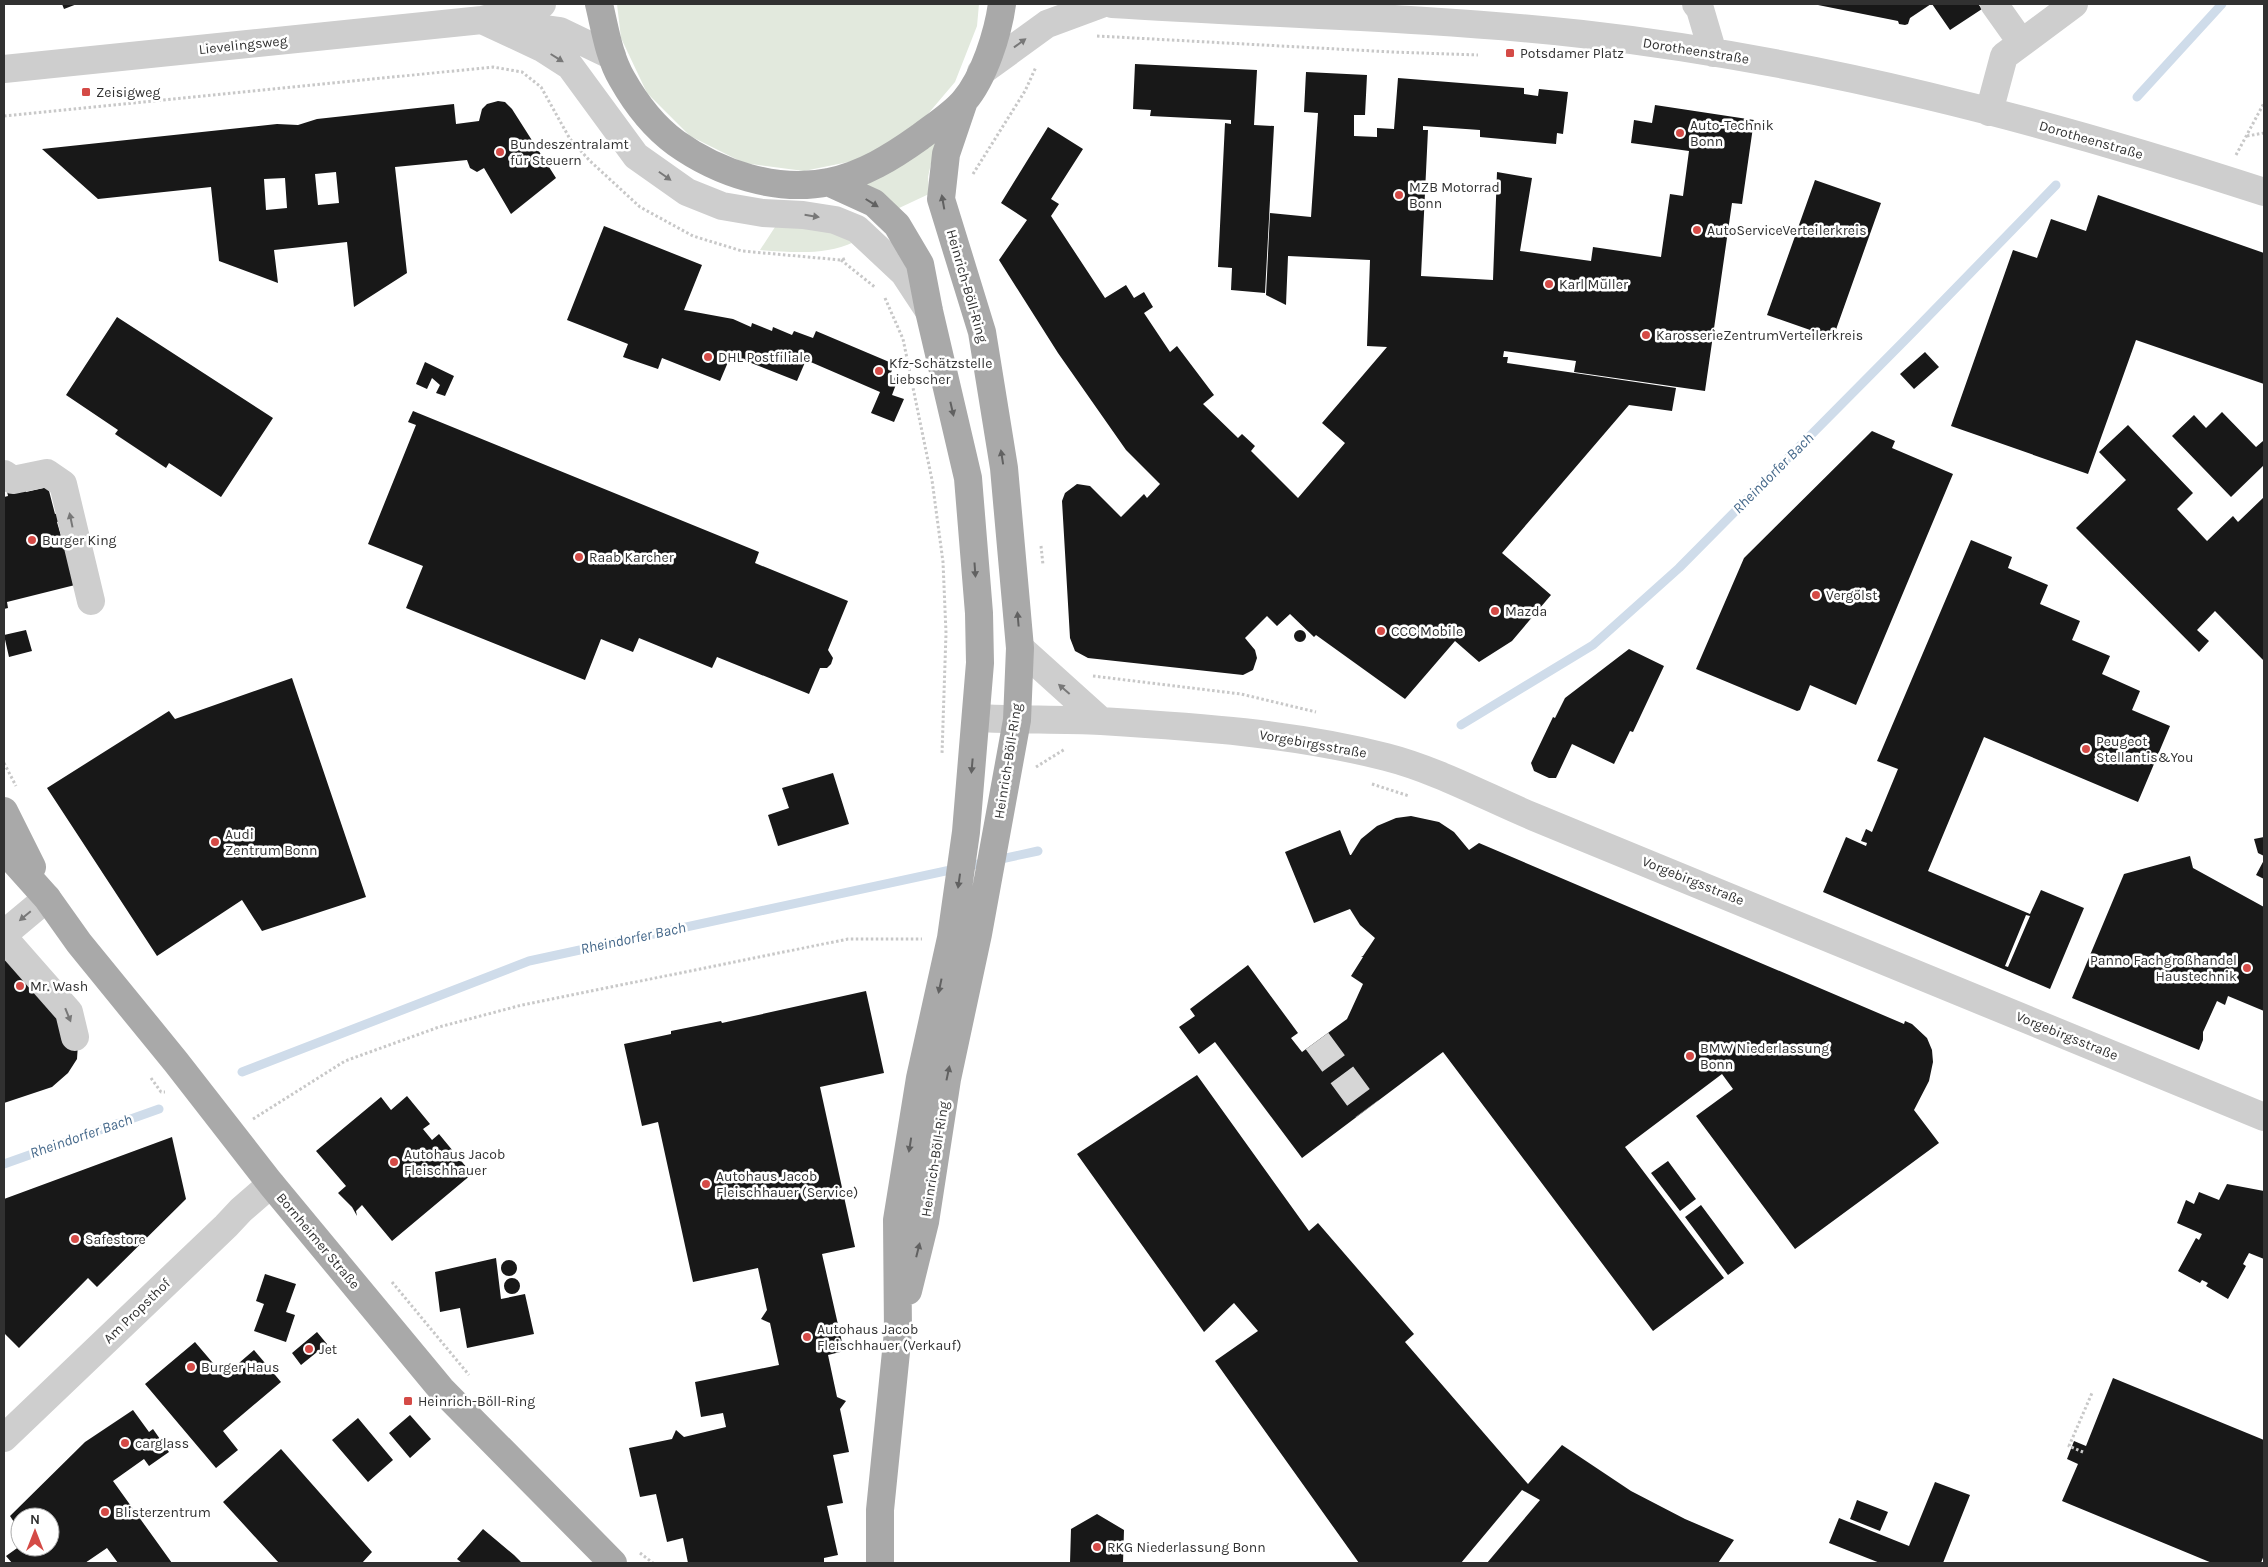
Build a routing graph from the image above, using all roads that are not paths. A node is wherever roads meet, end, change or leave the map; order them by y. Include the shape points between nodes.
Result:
1 (508, 4) edge
2 (542, 4) edge
3 (599, 4) edge
4 (1002, 4) edge
5 (1101, 4) edge
6 (1112, 4) edge
7 (1696, 4) edge
8 (1994, 4) edge
9 (2074, 4) edge
10 (482, 20) junction
11 (2021, 42) junction
12 (1713, 53) junction
13 (617, 67) junction
14 (4, 69) edge
15 (981, 72) junction
16 (964, 101) junction
17 (1989, 112) junction
18 (605, 113) junction
19 (828, 182) junction
20 (785, 185) junction
21 (2264, 192) edge
22 (763, 213) junction
23 (929, 311) junction
24 (4, 474) edge
25 (90, 601) dead end
26 (1020, 648) junction
27 (976, 718) junction
28 (1017, 720) junction
29 (1101, 721) junction
30 (10, 800) edge
31 (4, 850) edge
32 (47, 898) junction
33 (4, 934) edge
34 (4, 938) edge
35 (75, 1037) dead end
36 (2264, 1117) edge
37 (271, 1184) junction
38 (898, 1332) junction
39 (4, 1438) edge
40 (613, 1563) edge
41 (880, 1563) edge

1 - 10 street
2 - 10 street, Lievelingsweg
3 - 13 main road
4 - 15 main road via 998,30
15 -> 5 street via 1047,24
6 - 12 street, Dorotheenstraße via 1429,21 1584,35
7 - 12 street
8 - 11 street
9 - 11 street
10 - 13 street, Lievelingsweg via 560,31
10 - 14 street, Lievelingsweg
10 -> 18 street via 542,48 570,66
11 - 17 street via 2004,56
12 - 17 street, Dorotheenstraße via 1889,88
13 - 18 street
13 - 20 main road via 644,112 675,142 727,172
15 - 16 main road
16 - 19 main road via 902,150 874,166
26 -> 16 main road, Heinrich-Böll-Ring via 1004,468 982,332 941,198 946,154
17 - 21 street, Dorotheenstraße
18 -> 22 street via 636,156 687,192 722,206
19 - 20 main road
19 -> 23 main road, Heinrich-Böll-Ring via 874,203 897,225 920,264
20 - 22 street
22 -> 23 street via 836,220 857,229 861,250 904,273
23 -> 27 main road, Heinrich-Böll-Ring via 968,478 980,655
25 -> 24 street via 63,484 47,473 13,480
26 - 28 main road, Heinrich-Böll-Ring
29 -> 26 street
27 - 28 street, Vorgebirgsstraße
27 -> 38 main road, Heinrich-Böll-Ring via 966,832 939,938 898,1220
28 - 29 street, Vorgebirgsstraße
38 -> 28 main road, Heinrich-Böll-Ring via 925,1222 947,1079 978,934
29 - 36 street, Vorgebirgsstraße via 1266,734 1388,758
30 - 32 main road, Bornheimer Straße
31 - 32 main road, Bornheimer Straße
32 -> 33 street
32 - 37 main road, Bornheimer Straße
34 -> 35 street via 69,1012
37 - 39 street, Am Propsthof
37 - 40 main road, Bornheimer Straße via 441,1389
38 - 41 main road, Heinrich-Böll-Ring via 880,1510

